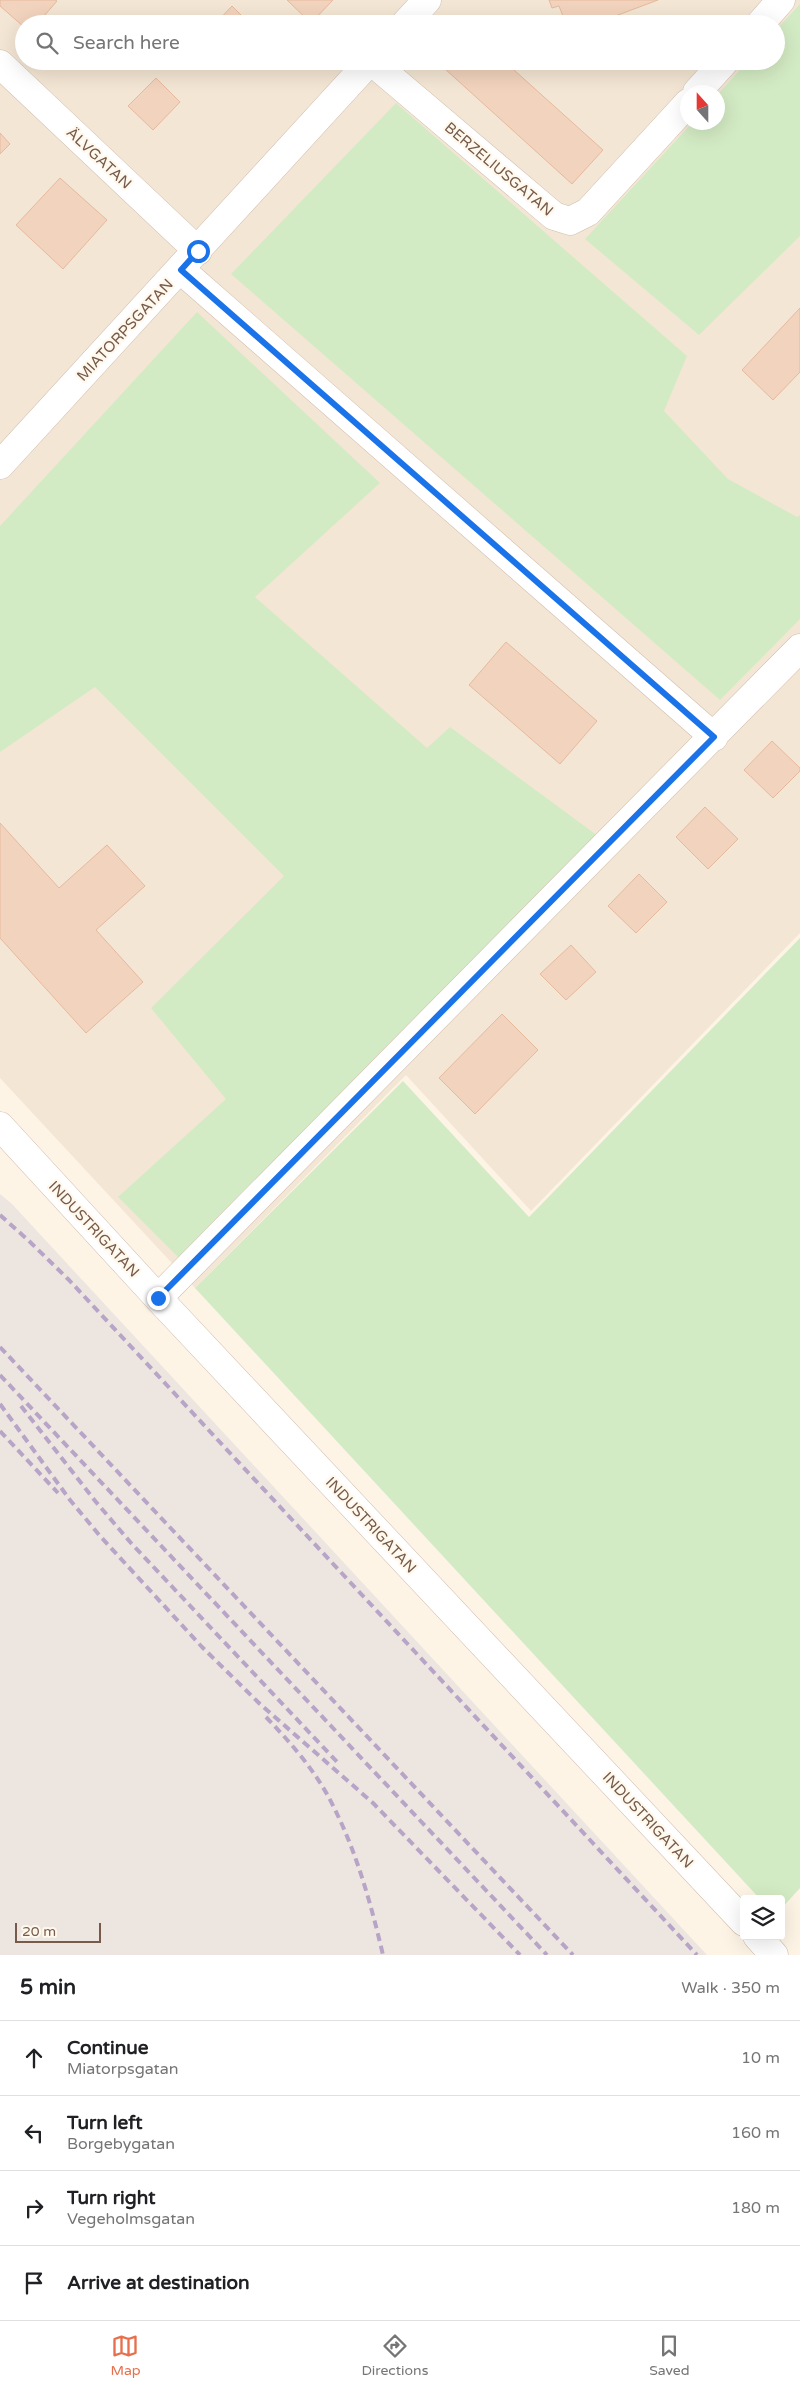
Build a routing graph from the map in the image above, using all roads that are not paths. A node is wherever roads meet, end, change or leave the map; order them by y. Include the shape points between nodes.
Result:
1 (427, 0) edge
2 (782, 0) edge
3 (413, 15) edge
4 (768, 15) edge
5 (0, 64) edge
6 (363, 70) edge
7 (382, 70) edge
8 (717, 70) edge
9 (703, 85) edge
10 (680, 112) edge
11 (189, 260) junction
12 (0, 465) edge
13 (800, 648) edge
14 (714, 737) junction
15 (0, 1126) edge
16 (158, 1298) junction
17 (740, 1918) edge
18 (761, 1940) edge
19 (774, 1955) edge

1 - 3 street
2 - 4 street
5 - 11 street, ÄLVGATAN
6 - 11 street, MIATORPSGATAN
7 - 10 street, BERZELIUSGATAN via 554,216 570,221 588,212
8 - 9 street
11 - 12 street, MIATORPSGATAN
11 - 14 street, ÄLVGATAN
13 - 14 street
14 - 16 street
15 - 16 street, INDUSTRIGATAN
16 - 17 street, INDUSTRIGATAN
18 - 19 street

